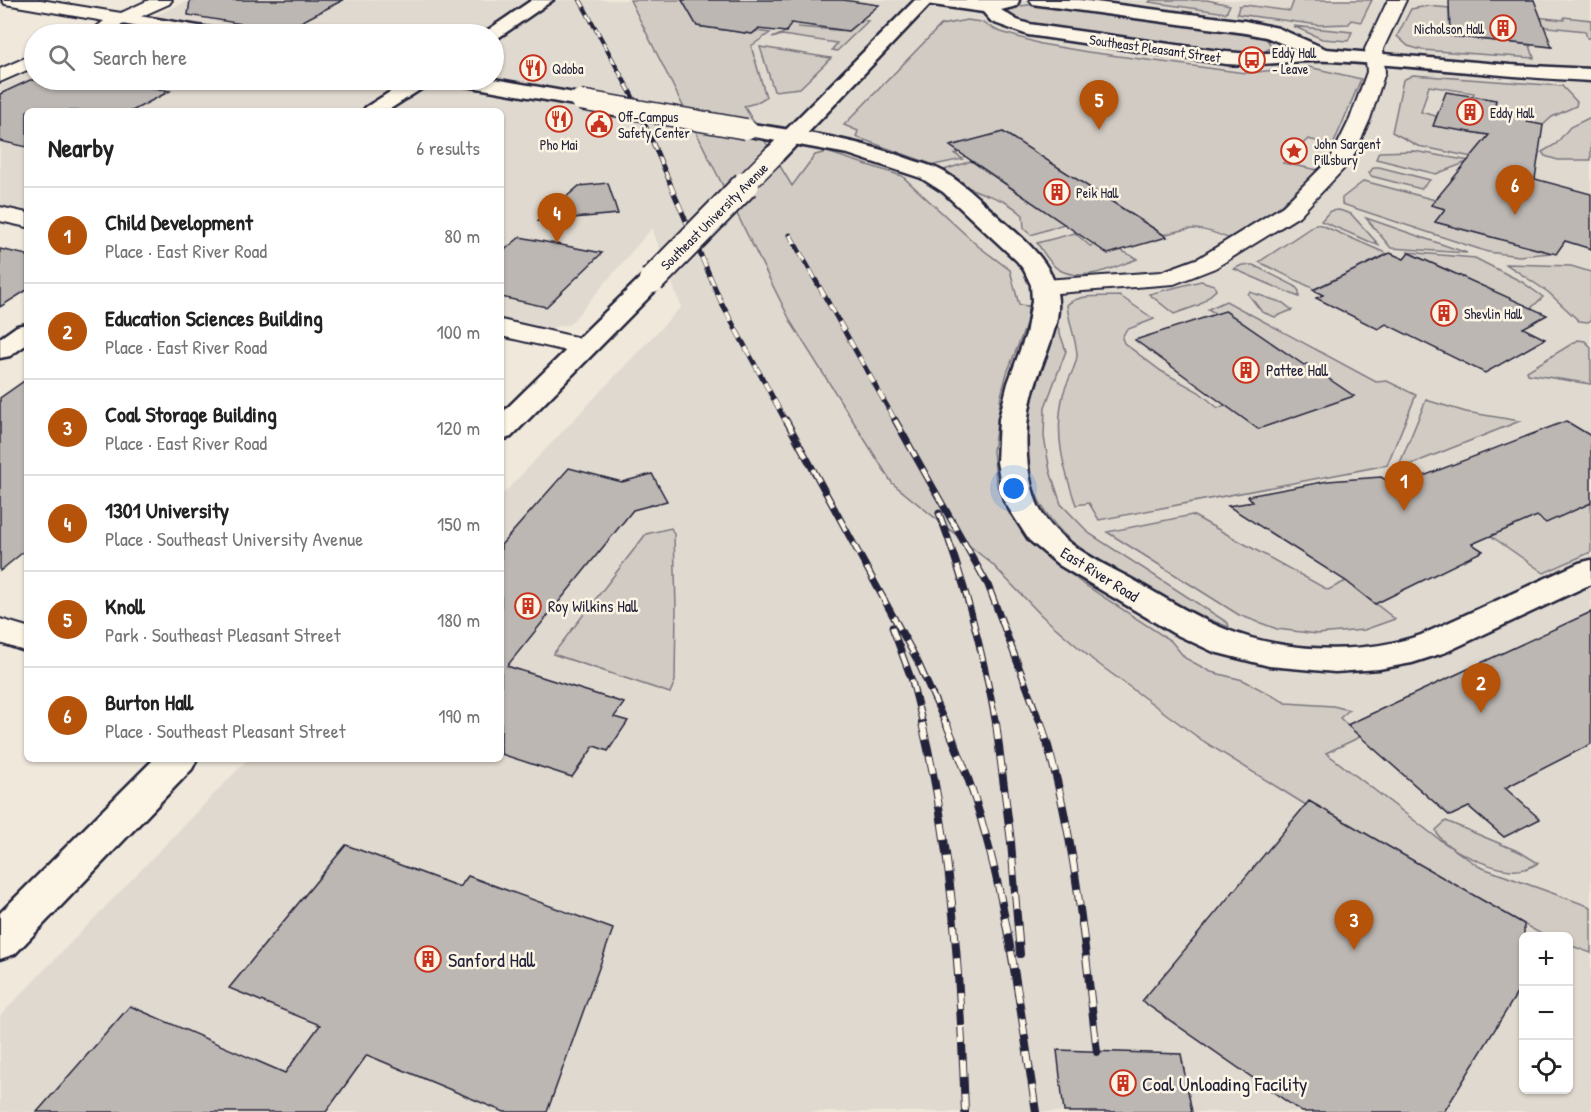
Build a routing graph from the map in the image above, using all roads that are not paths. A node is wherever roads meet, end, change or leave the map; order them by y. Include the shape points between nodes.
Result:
1 (11, 0) edge
2 (163, 0) edge
3 (544, 0) edge
4 (925, 0) edge
5 (933, 0) edge
6 (1025, 0) edge
7 (1039, 0) edge
8 (1397, 0) edge
9 (988, 7) junction
10 (122, 19) junction
11 (111, 24) edge
12 (151, 24) edge
13 (504, 26) edge
14 (1328, 55) junction
15 (1377, 61) junction
16 (24, 65) edge
17 (1591, 75) edge
18 (0, 76) edge
19 (504, 87) edge
20 (406, 90) edge
21 (378, 108) edge
22 (792, 135) junction
23 (0, 214) edge
24 (24, 219) edge
25 (1044, 287) junction
26 (504, 329) edge
27 (24, 334) edge
28 (584, 347) junction
29 (0, 350) edge
30 (504, 428) edge
31 (1591, 571) edge
32 (0, 630) edge
33 (24, 639) edge
34 (175, 762) edge
35 (0, 941) edge

1 - 10 street
2 - 10 street
3 - 13 street
4 - 22 street, Southeast University Avenue
5 - 9 street, Southeast Pleasant Street
6 - 9 street, Southeast Pleasant Street
7 - 14 street, Southeast Pleasant Street via 1245,27 1271,32
8 - 15 street via 1374,49
9 - 14 street, Southeast Pleasant Street via 1004,21 1028,29 1217,57 1252,60
10 - 11 street
10 - 12 street
14 - 15 street, Southeast Pleasant Street
15 - 17 street, Southeast Pleasant Street
15 - 25 street via 1360,119 1340,161 1291,211 1207,263 1165,279
16 - 18 street
19 - 22 street, bridge
20 - 21 street
22 - 25 street via 879,153 939,178 1014,243 1036,269
22 - 28 street, Southeast University Avenue, bridge
23 - 24 street
25 - 31 street, East River Road via 1039,337 1017,398 1012,425 1016,486 1024,507 1039,530 1088,571 1190,627 1228,643 1327,662 1403,653 1446,638
26 - 28 street
27 - 29 street
28 - 30 street, Southeast University Avenue
32 - 33 street
34 - 35 street

